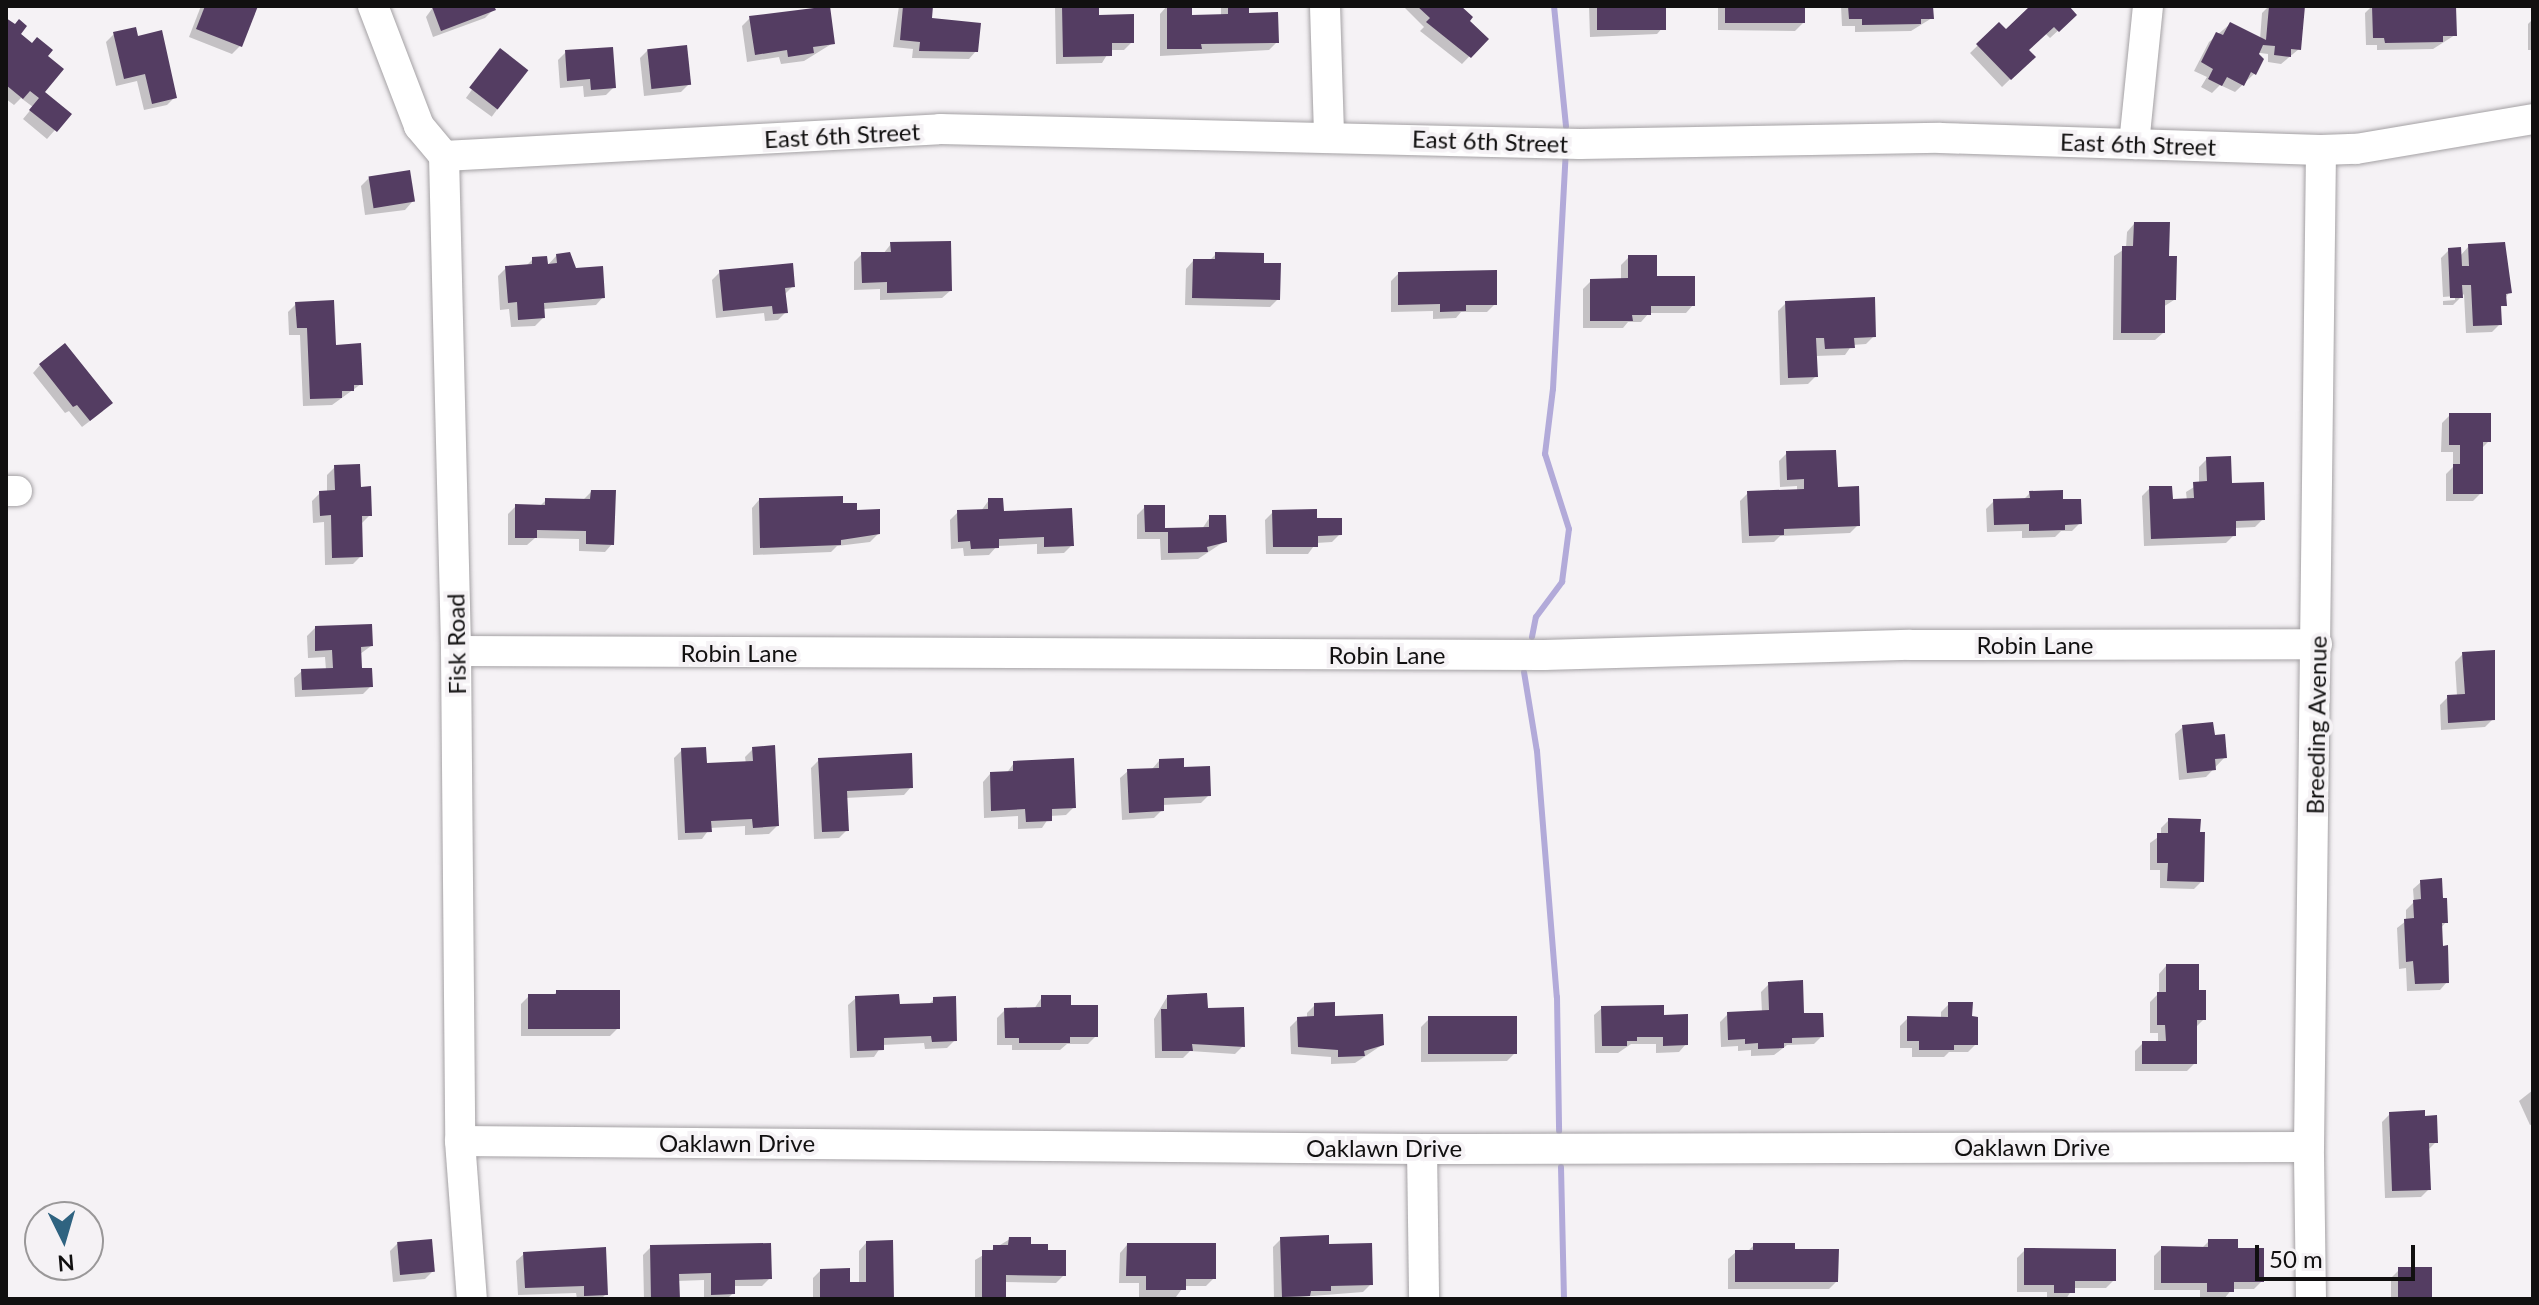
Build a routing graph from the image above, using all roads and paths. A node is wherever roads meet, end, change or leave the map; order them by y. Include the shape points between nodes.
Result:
1 (373, 6) edge
2 (1325, 6) edge
3 (2148, 6) edge
4 (2533, 119) edge
5 (1329, 136) junction
6 (2134, 144) junction
7 (2321, 150) junction
8 (444, 156) junction
9 (2317, 644) junction
10 (456, 651) junction
11 (460, 1141) junction
12 (2309, 1147) junction
13 (1422, 1149) junction
14 (472, 1299) edge
15 (1424, 1299) edge
16 (2311, 1299) edge

1 - 8 street via 419,126
2 - 5 street
3 - 6 street
4 - 7 street, East 6th Street via 2356,149
5 - 6 street, East 6th Street via 1580,144 1940,138
5 - 8 street, East 6th Street via 940,129
6 - 7 street, East 6th Street
7 - 9 street, Breeding Avenue
8 - 10 street, Fisk Road
9 - 10 street, Robin Lane via 1910,645 1544,655
9 - 12 street, Breeding Avenue
10 - 11 street, Fisk Road
11 - 13 street, Oaklawn Drive
11 - 14 street, Fisk Road
12 - 13 street, Oaklawn Drive
12 - 16 street, Breeding Avenue
13 - 15 street

